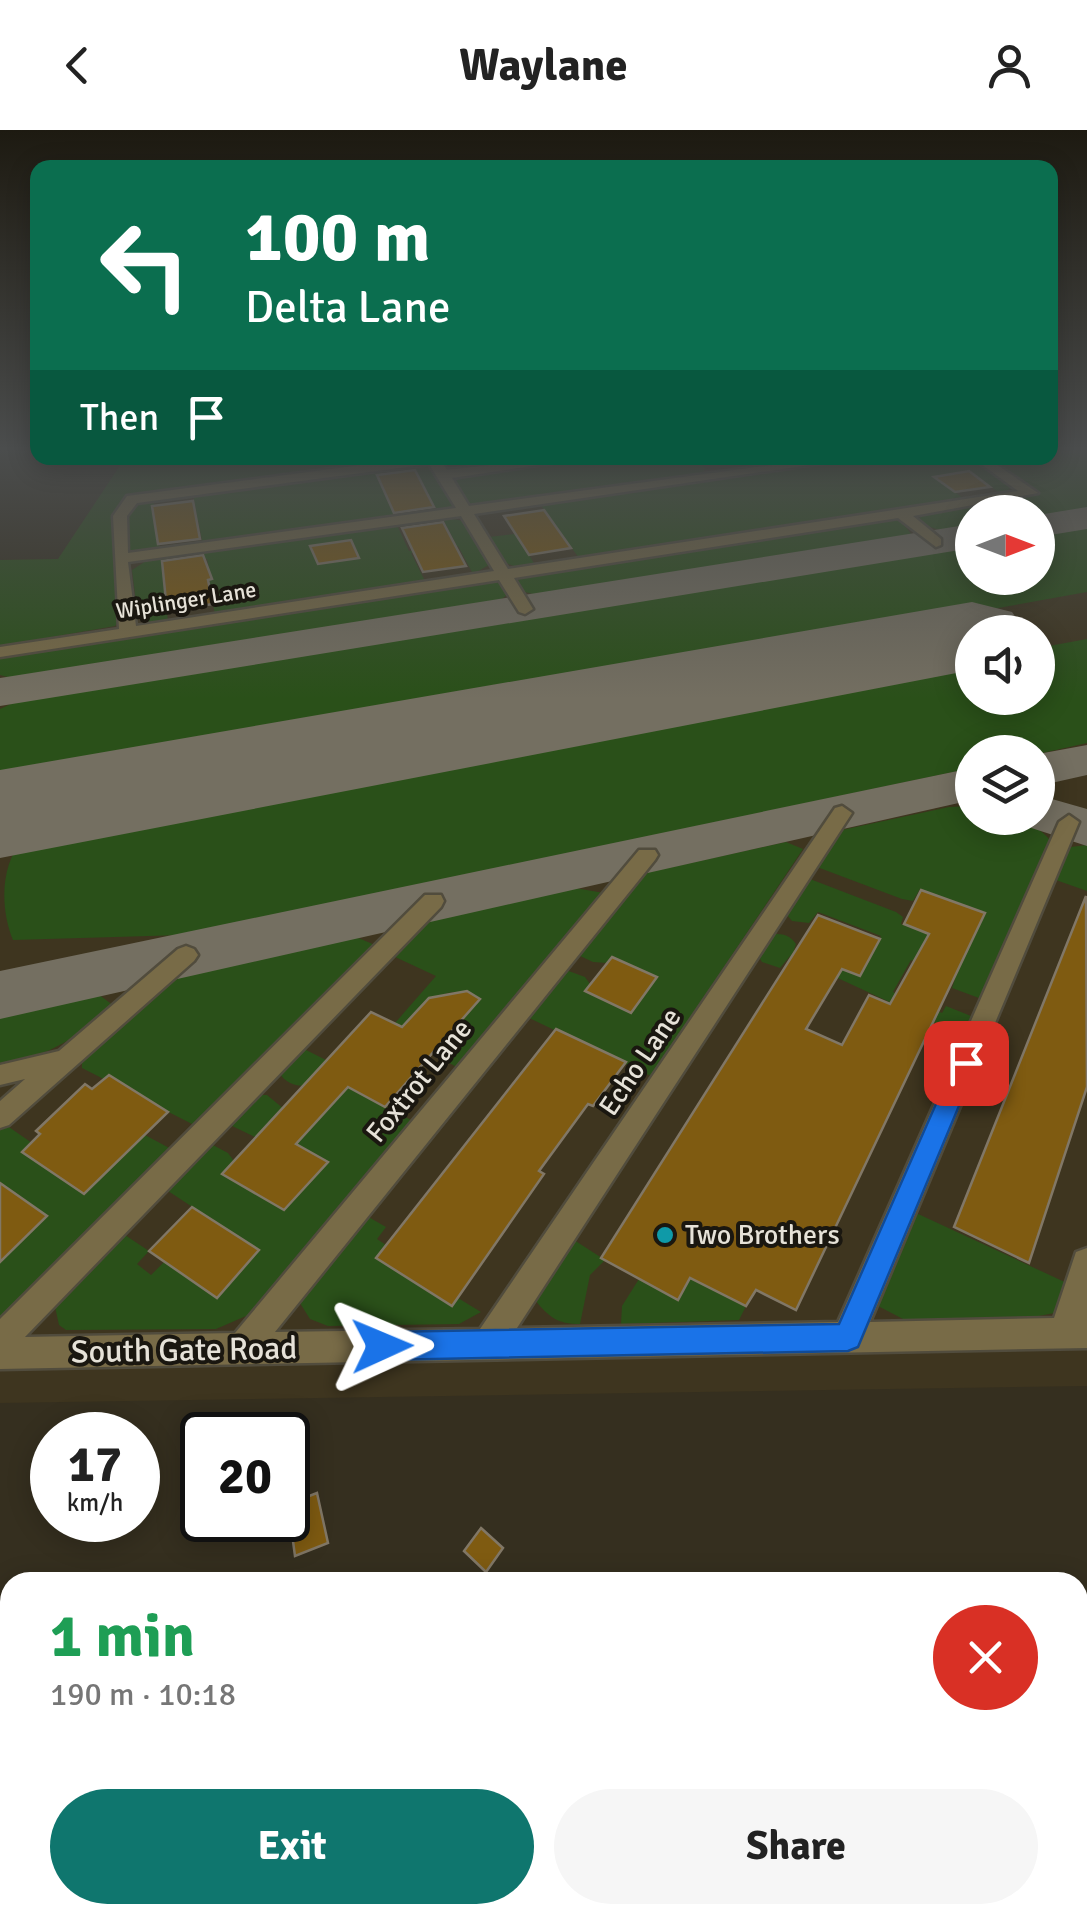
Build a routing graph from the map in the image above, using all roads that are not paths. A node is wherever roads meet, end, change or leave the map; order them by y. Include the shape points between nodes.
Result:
1 (120, 532) edge
2 (316, 532) edge
3 (477, 532) edge
4 (779, 532) edge
5 (924, 532) edge
6 (936, 542) dead end
7 (120, 559) junction
8 (503, 574) junction
9 (524, 610) dead end
10 (128, 632) junction
11 (0, 652) edge
12 (842, 812) dead end
13 (1069, 822) dead end
14 (648, 854) dead end
15 (433, 901) dead end
16 (186, 954) dead end
17 (66, 1060) junction
18 (0, 1075) edge
19 (0, 1117) edge
20 (1087, 1262) edge
21 (1076, 1334) edge
22 (848, 1338) junction
23 (0, 1341) edge
24 (488, 1344) junction
25 (242, 1348) junction
26 (0, 1353) edge

1 - 7 street
2 - 7 street
3 - 8 street
4 - 8 street, Wiplinger Lane
5 - 6 street
7 - 10 street
8 - 9 street
8 - 10 street, Wiplinger Lane
10 - 11 street, Wiplinger Lane
12 - 24 street, Echo Lane
13 - 22 street
14 - 25 street, Foxtrot Lane
15 - 23 street
16 - 17 street
17 - 18 street
17 - 19 street
20 - 21 street
21 - 22 street, South Gate Road
22 - 24 street, South Gate Road
24 - 25 street, South Gate Road
25 - 26 street, South Gate Road

